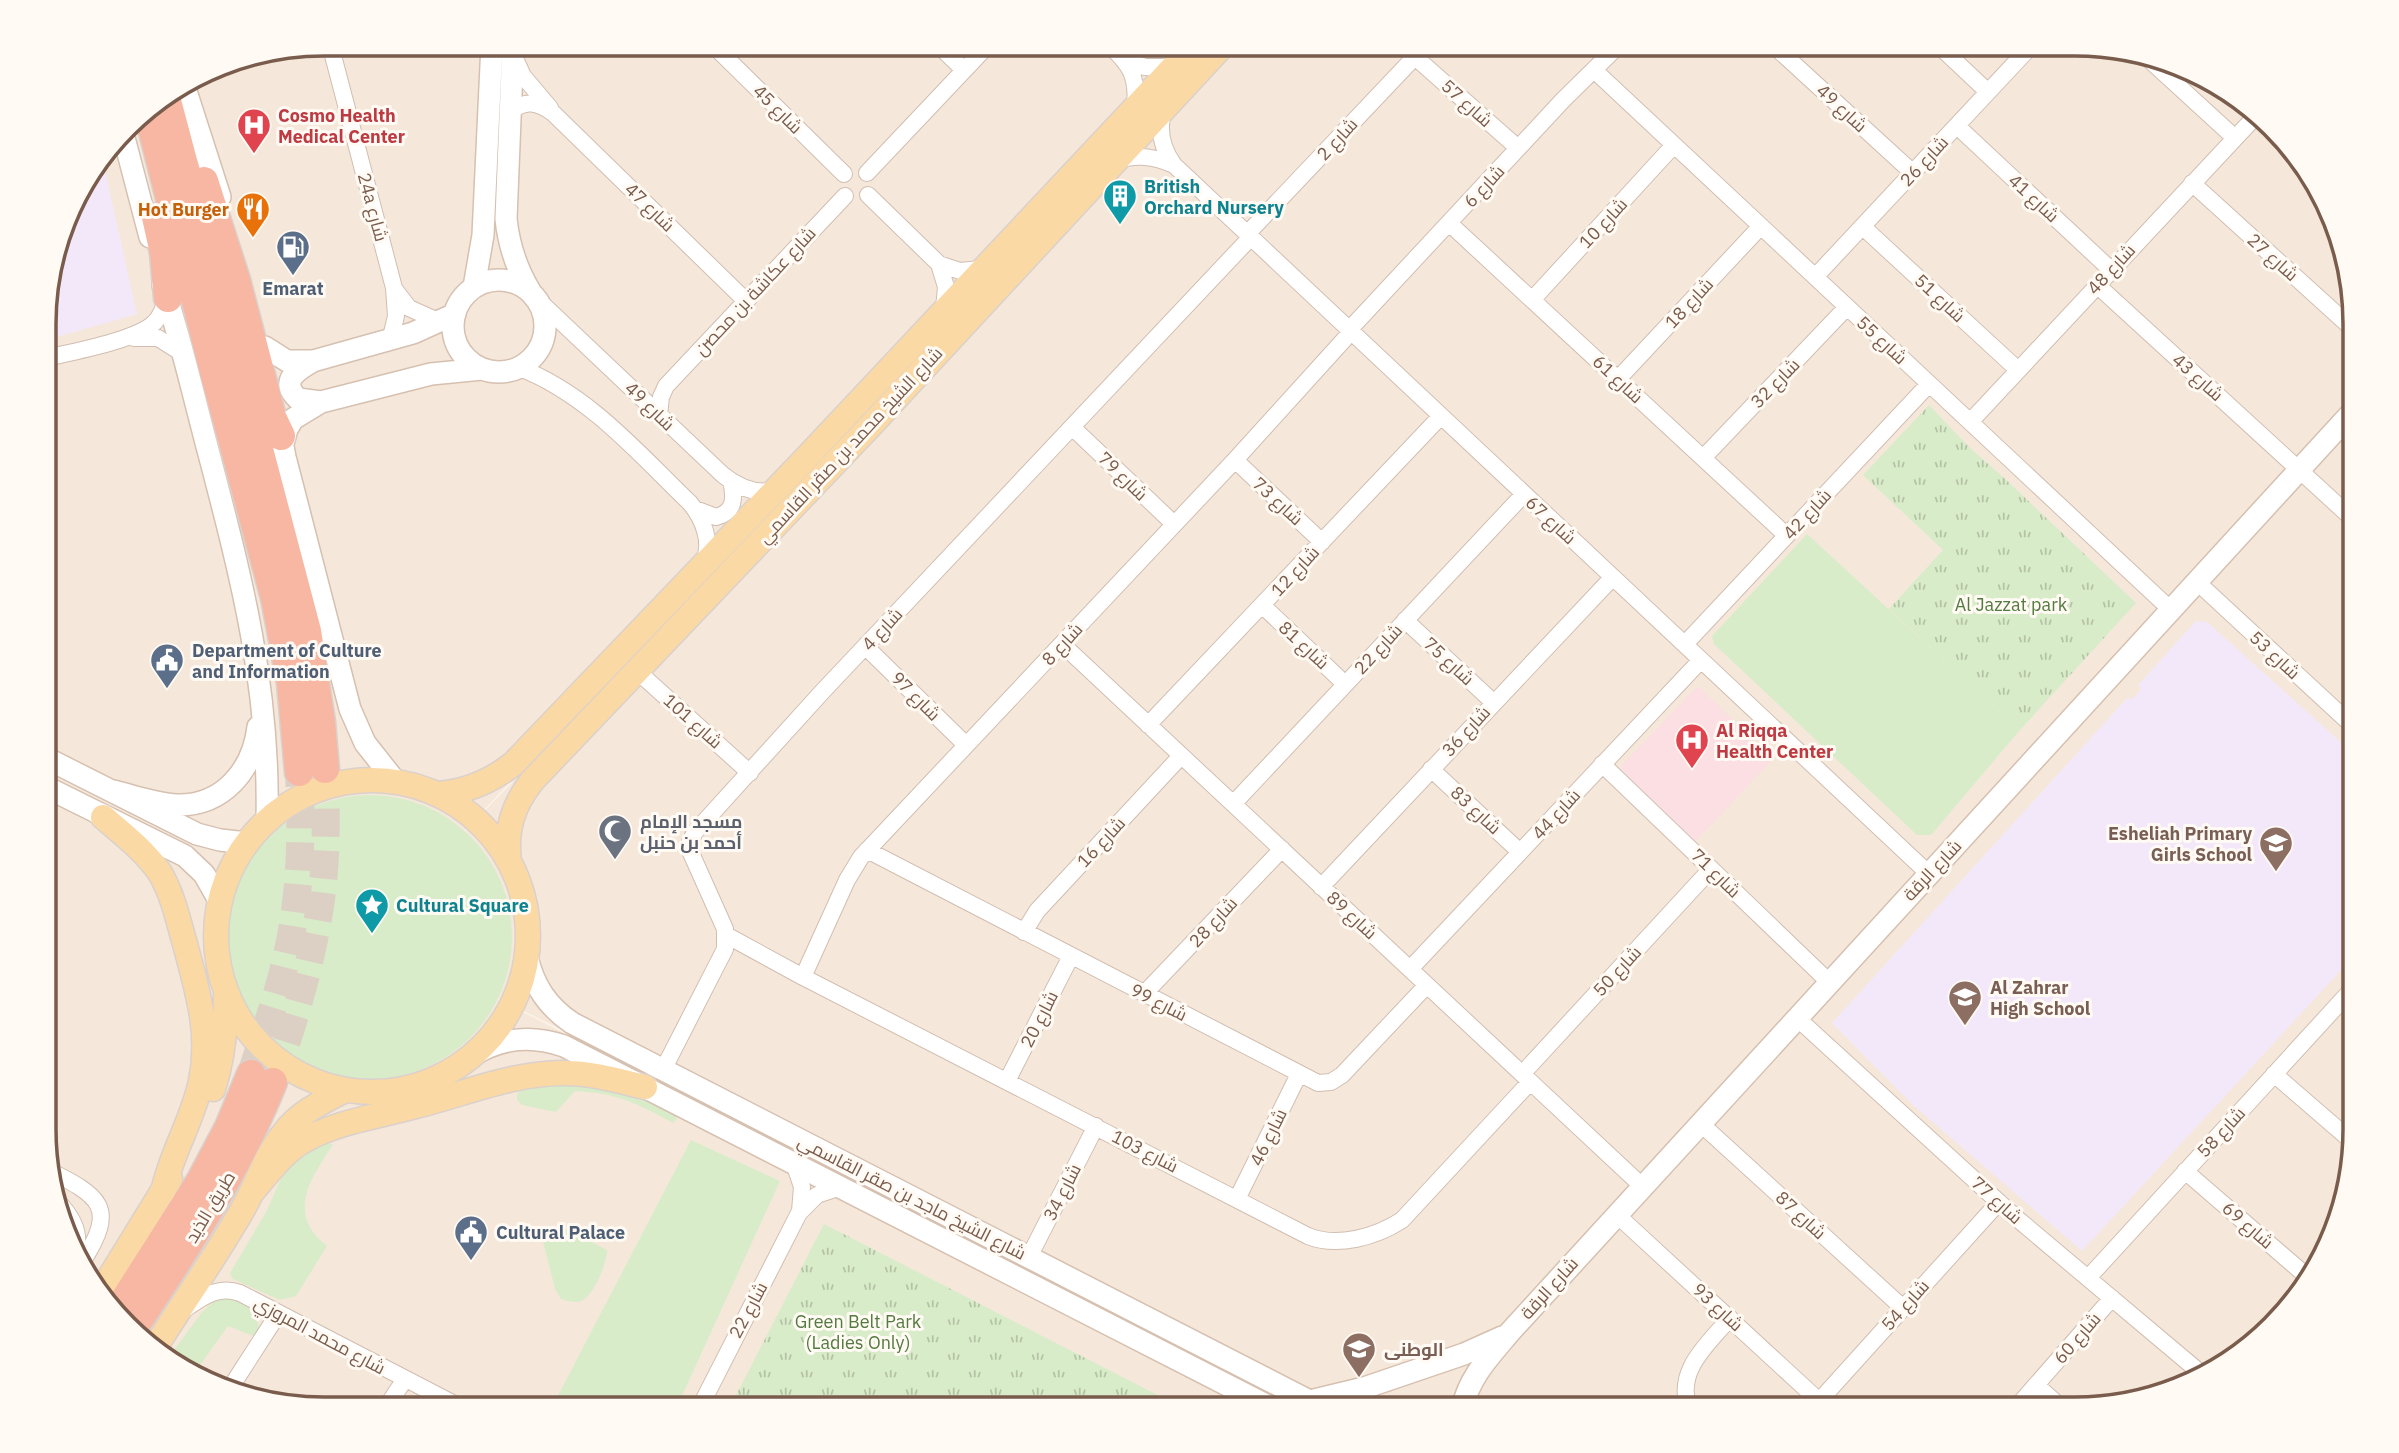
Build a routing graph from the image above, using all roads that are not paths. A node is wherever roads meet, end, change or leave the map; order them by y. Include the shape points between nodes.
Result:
1 (333, 56) edge
2 (491, 56) edge
3 (513, 56) edge
4 (516, 56) edge
5 (724, 56) edge
6 (949, 56) edge
7 (977, 56) edge
8 (1121, 56) edge
9 (1184, 56) edge
10 (1213, 56) edge
11 (1608, 56) edge
12 (1785, 56) edge
13 (1950, 56) edge
14 (2022, 56) edge
15 (1415, 57) joint
16 (1126, 61) junction
17 (1174, 67) junction
18 (964, 70) junction
19 (1594, 70) junction
20 (2160, 70) edge
21 (1989, 92) junction
22 (187, 94) edge
23 (176, 101) edge
24 (168, 106) edge
25 (1135, 107) junction
26 (1164, 107) junction
27 (510, 113) junction
28 (553, 113) junction
29 (150, 120) edge
30 (2250, 122) edge
31 (1957, 126) junction
32 (141, 129) edge
33 (2235, 138) junction
34 (126, 144) edge
35 (1674, 145) junction
36 (1518, 149) junction
37 (1114, 161) junction
38 (1174, 165) junction
39 (867, 173) junction
40 (1913, 173) junction
41 (844, 174) junction
42 (2192, 183) junction
43 (867, 195) junction
44 (845, 196) junction
45 (1449, 223) junction
46 (1760, 226) junction
47 (1863, 227) junction
48 (1249, 236) junction
49 (939, 264) junction
50 (982, 270) junction
51 (2111, 270) junction
52 (1815, 277) junction
53 (2096, 285) junction
54 (474, 287) junction
55 (394, 288) junction
56 (533, 294) junction
57 (168, 298) junction
58 (1532, 300) junction
59 (746, 301) junction
60 (1847, 307) junction
61 (944, 311) junction
62 (447, 318) junction
63 (2343, 320) edge
64 (1350, 331) junction
65 (121, 339) junction
66 (390, 341) junction
67 (265, 347) junction
68 (182, 353) junction
69 (56, 355) edge
70 (313, 361) junction
71 (520, 368) junction
72 (482, 369) junction
73 (2018, 370) junction
74 (1618, 379) junction
75 (1929, 384) junction
76 (666, 386) junction
77 (637, 394) junction
78 (321, 402) junction
79 (659, 415) junction
80 (1441, 416) junction
81 (1970, 422) junction
82 (2343, 422) edge
83 (1072, 427) junction
84 (282, 441) junction
85 (807, 457) junction
86 (1703, 458) junction
87 (1235, 460) junction
88 (2300, 469) junction
89 (731, 481) junction
90 (815, 483) junction
91 (776, 490) junction
92 (1524, 494) junction
93 (695, 509) junction
94 (2343, 510) edge
95 (1174, 524) junction
96 (1786, 535) junction
97 (1322, 542) junction
98 (704, 564) junction
99 (1613, 577) junction
100 (2196, 581) junction
101 (1262, 605) junction
102 (2170, 609) junction
103 (1405, 620) junction
104 (1062, 644) junction
105 (1685, 644) junction
106 (866, 647) junction
107 (1701, 660) junction
108 (636, 670) junction
109 (1345, 684) junction
110 (262, 694) junction
111 (1493, 702) junction
112 (2343, 717) edge
113 (1148, 725) junction
114 (966, 745) junction
115 (1181, 756) junction
116 (56, 763) edge
117 (1602, 764) junction
118 (1431, 769) junction
119 (750, 773) junction
120 (395, 781) junction
121 (113, 791) junction
122 (56, 792) edge
123 (437, 794) junction
124 (1233, 804) junction
125 (103, 817) junction
126 (267, 820) junction
127 (247, 843) junction
128 (1282, 849) junction
129 (867, 850) junction
130 (1520, 852) junction
131 (509, 861) junction
132 (1711, 869) junction
133 (1929, 874) junction
134 (1321, 887) junction
135 (220, 902) junction
136 (1024, 932) junction
137 (726, 934) junction
138 (1071, 956) junction
139 (527, 957) junction
140 (1410, 969) junction
141 (803, 976) junction
142 (1829, 982) junction
143 (1426, 985) junction
144 (226, 990) junction
145 (1144, 994) junction
146 (2343, 999) edge
147 (1797, 1018) junction
148 (474, 1055) junction
149 (663, 1070) junction
150 (1299, 1074) junction
151 (2274, 1074) junction
152 (1526, 1078) junction
153 (1007, 1081) junction
154 (645, 1087) junction
155 (345, 1090) junction
156 (1700, 1122) junction
157 (1096, 1126) junction
158 (2343, 1133) edge
159 (794, 1163) junction
160 (2185, 1171) junction
161 (60, 1177) edge
162 (1642, 1186) junction
163 (841, 1187) junction
164 (163, 1192) junction
165 (251, 1194) junction
166 (1237, 1199) junction
167 (1999, 1202) junction
168 (799, 1213) junction
169 (1616, 1214) junction
170 (959, 1250) junction
171 (87, 1253) edge
172 (1029, 1257) junction
173 (2302, 1272) edge
174 (2088, 1278) junction
175 (105, 1284) edge
176 (2112, 1298) junction
177 (122, 1304) edge
178 (1903, 1308) junction
179 (278, 1314) junction
180 (176, 1315) junction
181 (1730, 1318) junction
182 (138, 1321) edge
183 (1510, 1332) junction
184 (159, 1341) edge
185 (2195, 1368) edge
186 (405, 1379) junction
187 (234, 1382) edge
188 (2036, 1385) junction
189 (393, 1397) edge
190 (440, 1397) edge
191 (705, 1397) edge
192 (1250, 1397) edge
193 (1301, 1397) edge
194 (1339, 1397) edge
195 (1466, 1397) edge
196 (1687, 1397) edge
197 (1807, 1397) edge
198 (1822, 1397) edge
199 (2026, 1397) edge
200 (2050, 1397) edge

1 - 55 street, 24a شارع
2 - 54 street via 483,235
3 - 27 street
4 - 28 street, شارع 47 via 523,76
5 - 41 street, شارع 45
6 - 18 street
7 - 18 street
8 - 16 street
9 - 17 main road, شارع الشيخ محمد بن صقر القاسمي
10 - 26 main road, شارع الشيخ محمد بن صقر القاسمي
11 - 19 street, شارع 6
12 - 40 street, شارع 49
13 - 21 street
14 - 21 street, شارع 26
15 - 36 street, شارع 57
15 - 48 street, شارع 2
16 - 17 street via 1145,67
16 - 25 street
17 - 25 main road, شارع الشيخ محمد بن صقر القاسمي
18 - 39 street
19 - 35 street, شارع 55
19 - 36 street, شارع 6
20 - 33 street
21 - 31 street, شارع 26
22 - 67 street
23 - 84 highway via 223,238
24 - 29 highway via 307,631 321,722 312,771 275,598
25 - 50 main road, شارع الشيخ محمد بن صقر القاسمي
26 - 37 main road, شارع الشيخ محمد بن صقر القاسمي
26 - 38 street, شارع 67 via 1162,141
27 - 28 street via 533,103
27 - 56 street via 508,234 516,264
28 - 59 street, شارع 47
30 - 33 street, شارع 48
31 - 40 street, شارع 26
31 - 51 street, شارع 41
32 - 57 highway
33 - 42 street, شارع 48
34 - 57 street
35 - 46 street, شارع 55
35 - 58 street, شارع 10
36 - 45 street, شارع 6
37 - 38 street via 1148,157
37 - 90 main road, شارع الشيخ محمد بن صقر القاسمي
38 - 48 street, شارع 67
39 - 41 street via 858,169
39 - 43 street via 871,182
40 - 47 street, شارع 26
41 - 44 street via 840,187
42 - 51 street, شارع 48
42 - 63 street, شارع 27
43 - 44 street via 854,200
43 - 49 street
44 - 59 street, شارع عكاشة بن محصن
45 - 58 street, شارع 61
45 - 64 street, شارع 6
46 - 52 street, شارع 55
46 - 74 street, شارع 18
47 - 52 street, شارع 26
47 - 73 street, شارع 51
48 - 64 street, شارع 67
48 - 83 street, شارع 4
49 - 50 street via 960,271
49 - 61 street via 946,287
50 - 61 main road, شارع الشيخ محمد بن صقر القاسمي
51 - 53 street, شارع 48
52 - 60 street, شارع 55
53 - 73 street, شارع 48
53 - 88 street, شارع 43
54 - 56 street via 511,281
54 - 62 street
55 - 62 street via 409,308
55 - 66 street, 24a شارع via 396,316
56 - 71 street via 544,317 543,340
56 - 77 street, شارع 49
57 - 65 street via 151,326
57 - 68 street
58 - 74 street, شارع 61
59 - 76 street, شارع عكاشة بن محصن
60 - 75 street, شارع 55
60 - 86 street, شارع 32
61 - 85 main road, شارع الشيخ محمد بن صقر القاسمي
62 - 66 street
62 - 72 street via 460,350
64 - 80 street, شارع 67
64 - 87 street, شارع 8
65 - 68 street via 158,338
65 - 69 street
66 - 70 street
67 - 70 street via 287,361
67 - 84 street
68 - 110 street via 245,596
70 - 78 street via 294,373 291,390 298,399
71 - 72 street
71 - 93 street via 566,390 593,410
72 - 78 street via 431,374
73 - 81 street, شارع 48
74 - 86 street, شارع 61
75 - 81 street, شارع 55
75 - 96 street, شارع 42
76 - 77 street
76 - 79 street, شارع عكاشة بن محصن
77 - 79 street, شارع 49
78 - 84 street via 293,419
79 - 89 street, شارع 49
80 - 92 street, شارع 67
80 - 97 street, شارع 12
81 - 102 street, شارع 55
82 - 88 street, شارع الرقة
83 - 95 street, شارع 79
83 - 106 street, شارع 4
84 - 120 street via 350,709 365,743
85 - 90 main road via 796,480 802,486
85 - 91 main road, شارع الشيخ محمد بن صقر القاسمي
86 - 96 street, شارع 61
87 - 95 street, شارع 8
87 - 97 street, شارع 73
88 - 94 street
88 - 100 street, شارع الرقة
89 - 91 street, شارع 49 via 752,491
89 - 93 street via 734,500 728,512 716,517
90 - 108 main road, شارع الشيخ محمد بن صقر القاسمي
91 - 98 main road, شارع الشيخ محمد بن صقر القاسمي
92 - 99 street, شارع 67
92 - 103 street, شارع 22
93 - 98 street via 706,536
95 - 104 street, شارع 8
96 - 105 street, شارع 42
97 - 101 street, شارع 12
98 - 123 main road, شارع الشيخ محمد بن صقر القاسمي via 513,764 478,786
99 - 105 street, شارع 67
99 - 111 street, شارع 36
100 - 102 street, شارع الرقة
100 - 112 street, شارع 53
101 - 109 street, شارع 81
101 - 113 street, شارع 12
102 - 133 street, شارع الرقة
103 - 109 street, شارع 22
103 - 111 street, شارع 75
104 - 113 street, شارع 89
104 - 114 street, شارع 8
105 - 107 street, شارع 67
106 - 114 street, شارع 97
106 - 119 street, شارع 4
107 - 117 street, شارع 44
107 - 133 street, شارع 67
108 - 119 street, شارع 101
108 - 131 main road, شارع الشيخ محمد بن صقر القاسمي via 519,798 509,829
109 - 124 street, شارع 22
110 - 121 street via 253,752 242,774 223,791 201,802 176,805
110 - 126 street
111 - 118 street, شارع 36
113 - 115 street, شارع 89
114 - 129 street, شارع 8
115 - 124 street, شارع 89
115 - 136 street, شارع 16 via 1037,911
116 - 121 street
117 - 130 street, شارع 44
117 - 132 street, شارع 71
118 - 130 street, شارع 83
118 - 134 street, شارع 36
119 - 137 street, شارع 4 via 690,842
120 - 123 main road
120 - 126 main road via 372,779 327,786 305,794
121 - 127 street via 197,834
122 - 125 street
123 - 131 main road via 478,821
124 - 128 street, شارع 89
125 - 135 street via 192,862
125 - 164 main road via 144,852 168,888 203,1017 201,1082 170,1161
126 - 127 main road
127 - 135 main road via 230,871
128 - 134 street, شارع 89
128 - 145 street, شارع 28
129 - 136 street, شارع 99
129 - 141 street, شارع 8 via 847,880
130 - 140 street, شارع 44
131 - 139 main road via 527,915
132 - 142 street, شارع 71
132 - 152 street, شارع 50
133 - 142 street, شارع الرقة
134 - 140 street, شارع 89
135 - 144 main road via 217,946
136 - 138 street, شارع 99
137 - 141 street, شارع 103
137 - 149 street via 725,949
138 - 145 street, شارع 99
138 - 153 street, شارع 20
139 - 148 main road via 504,1020
139 - 149 street, شارع الشيخ ماجد بن صقر القاسمي via 535,984 560,1015
140 - 143 street, شارع 89
141 - 153 street, شارع 103
142 - 147 street, شارع الرقة
143 - 150 street, شارع 99 via 1337,1079 1318,1083
143 - 152 street, شارع 89
144 - 155 main road via 260,1045 285,1066
144 - 164 main road via 224,1040 213,1091
145 - 150 street, شارع 99
146 - 151 street, شارع 58
147 - 156 street, شارع الرقة
147 - 167 street, شارع 77
148 - 154 street, شارع الشيخ ماجد بن صقر القاسمي via 510,1040 538,1039 564,1046
148 - 155 main road via 413,1087 368,1093
149 - 172 street, شارع الشيخ ماجد بن صقر القاسمي
150 - 166 street, شارع 46
151 - 158 street
151 - 160 street, شارع 58
152 - 162 street, شارع 89
152 - 166 street, شارع 103 via 1408,1214 1388,1228 1347,1240 1323,1241
153 - 157 street, شارع 103
154 - 159 street, شارع الشيخ ماجد بن صقر القاسمي
154 - 165 main road via 605,1077 544,1074 338,1126 305,1140 283,1157
155 - 165 main road via 313,1106 284,1132
156 - 162 street, شارع الرقة
156 - 178 street, شارع 87
157 - 166 street, شارع 103
157 - 172 street, شارع 34
159 - 163 street, شارع الشيخ ماجد بن صقر القاسمي
159 - 168 street, شارع 22 via 802,1187
160 - 173 street, شارع 69
160 - 174 street, شارع 58
161 - 171 street via 87,1192 101,1214 101,1228
162 - 169 street, شارع الرقة
163 - 168 street, شارع 22 via 817,1195
163 - 170 street, شارع الشيخ ماجد بن صقر القاسمي
164 - 175 main road
165 - 180 main road
167 - 174 street, شارع 77
167 - 178 street, شارع 54
168 - 191 street, شارع 22
169 - 181 street, شارع 93
169 - 183 street, شارع الرقة
170 - 172 street via 968,1237 1013,1256
170 - 192 street, شارع الشيخ ماجد بن صقر القاسمي
172 - 193 street, شارع الشيخ ماجد بن صقر القاسمي
174 - 176 street, شارع 77
176 - 185 street, شارع 77
176 - 188 street, شارع 60
177 - 182 highway, طريق الذيد via 262,1078 249,1138 221,1192
178 - 198 street, شارع 54
179 - 180 street, شارع محمد المروزي via 227,1290 207,1294
179 - 186 street, شارع محمد المروزي
179 - 187 street
180 - 184 main road
181 - 196 street via 1690,1366
181 - 197 street, شارع 93
183 - 194 street, شارع الرقة via 1464,1354
183 - 195 street, شارع الرقة via 1472,1380
186 - 189 street
186 - 190 street, شارع محمد المروزي
188 - 199 street, شارع 60
188 - 200 street

